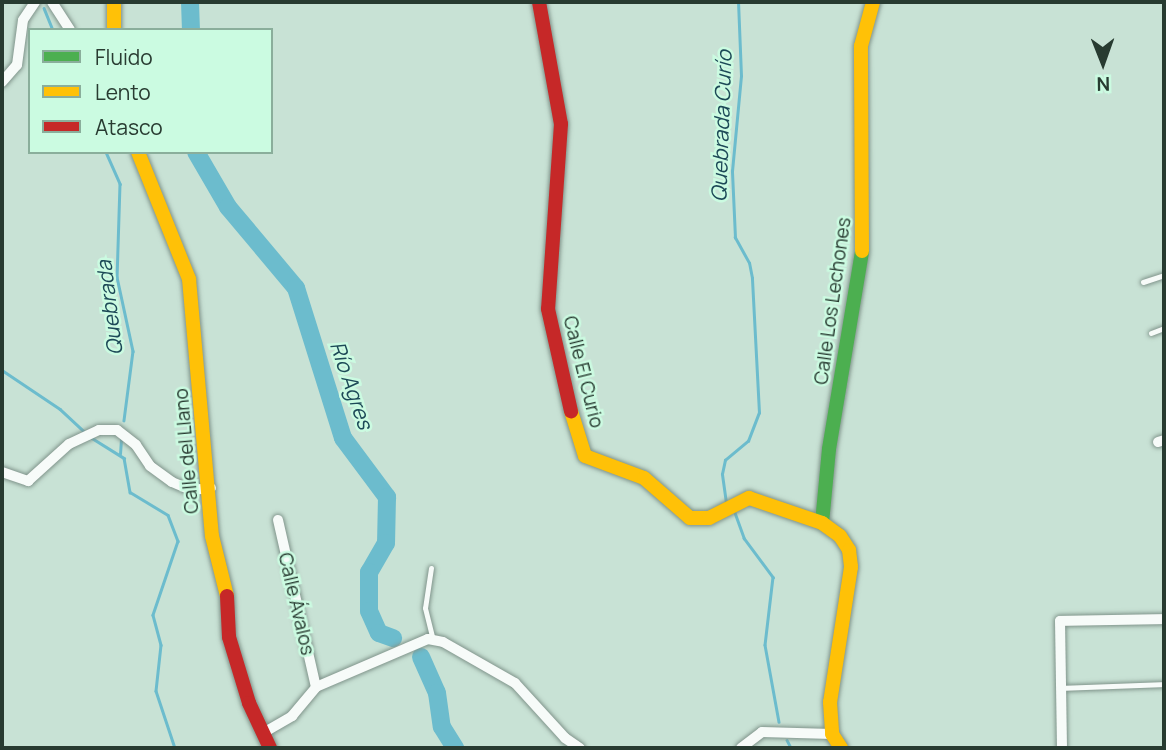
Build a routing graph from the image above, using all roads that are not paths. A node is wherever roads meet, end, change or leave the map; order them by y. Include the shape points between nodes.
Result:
1 (35, 2) edge
2 (52, 2) edge
3 (114, 2) edge
4 (539, 2) edge
5 (873, 2) edge
6 (68, 28) edge
7 (114, 28) edge
8 (2, 82) edge
9 (139, 154) edge
10 (1164, 275) edge
11 (1143, 282) dead end
12 (1164, 328) edge
13 (1151, 333) dead end
14 (2, 472) edge
15 (211, 488) junction
16 (278, 520) dead end
17 (822, 523) junction
18 (431, 568) dead end
19 (1164, 619) edge
20 (433, 639) junction
21 (1164, 684) edge
22 (316, 687) junction
23 (1061, 688) junction
24 (263, 733) junction
25 (832, 734) junction
26 (270, 748) edge
27 (580, 748) edge
28 (741, 748) edge
29 (841, 748) edge
30 (1062, 748) edge

1 - 8 street via 23,20 17,65
2 - 6 street
3 - 7 street
4 - 17 street, Calle El Curio via 561,124 548,309 559,374 585,456 644,478 695,519 709,518 749,498
5 - 17 street, Calle Los Lechones via 861,46 862,257 829,449
9 - 15 street, Calle del Llano via 189,279
10 - 11 lane
12 - 13 lane
14 - 15 street via 28,481 69,444 99,430 117,430 136,445 149,466 172,482 191,490
15 - 24 street, Calle del Llano via 212,536 226,588 232,654
16 - 22 street, Calle Ávalos
17 - 25 street, Calle El Curio via 840,536 851,557 847,618 830,702
18 - 20 lane via 425,608
19 - 23 street via 1060,621
20 - 22 street
20 - 27 street via 515,683 565,738
21 - 23 lane
22 - 24 street via 292,716
23 - 30 street
24 - 26 street, Calle del Llano
25 - 28 street via 762,732
25 - 29 street

